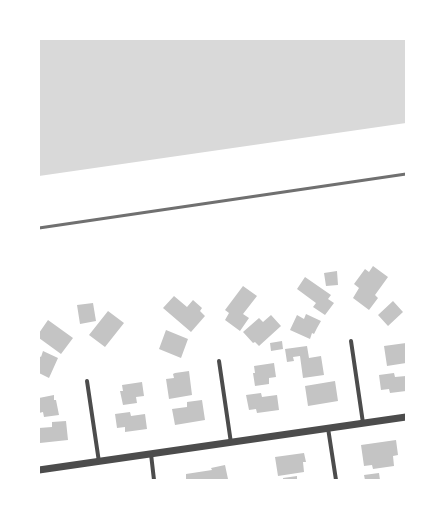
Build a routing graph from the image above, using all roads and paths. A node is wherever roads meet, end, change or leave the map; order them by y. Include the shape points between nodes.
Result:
1 (351, 341) dead end
2 (219, 360) dead end
3 (87, 381) dead end
4 (406, 417) edge
5 (362, 423) junction
6 (328, 428) junction
7 (231, 442) junction
8 (151, 454) junction
9 (99, 462) junction
10 (39, 470) edge
11 (154, 480) edge
12 (336, 480) edge

1 - 5 street
2 - 7 street
3 - 9 street
4 - 5 street
5 - 6 street
6 - 7 street
6 - 12 street
7 - 8 street
8 - 9 street
8 - 11 street
9 - 10 street

